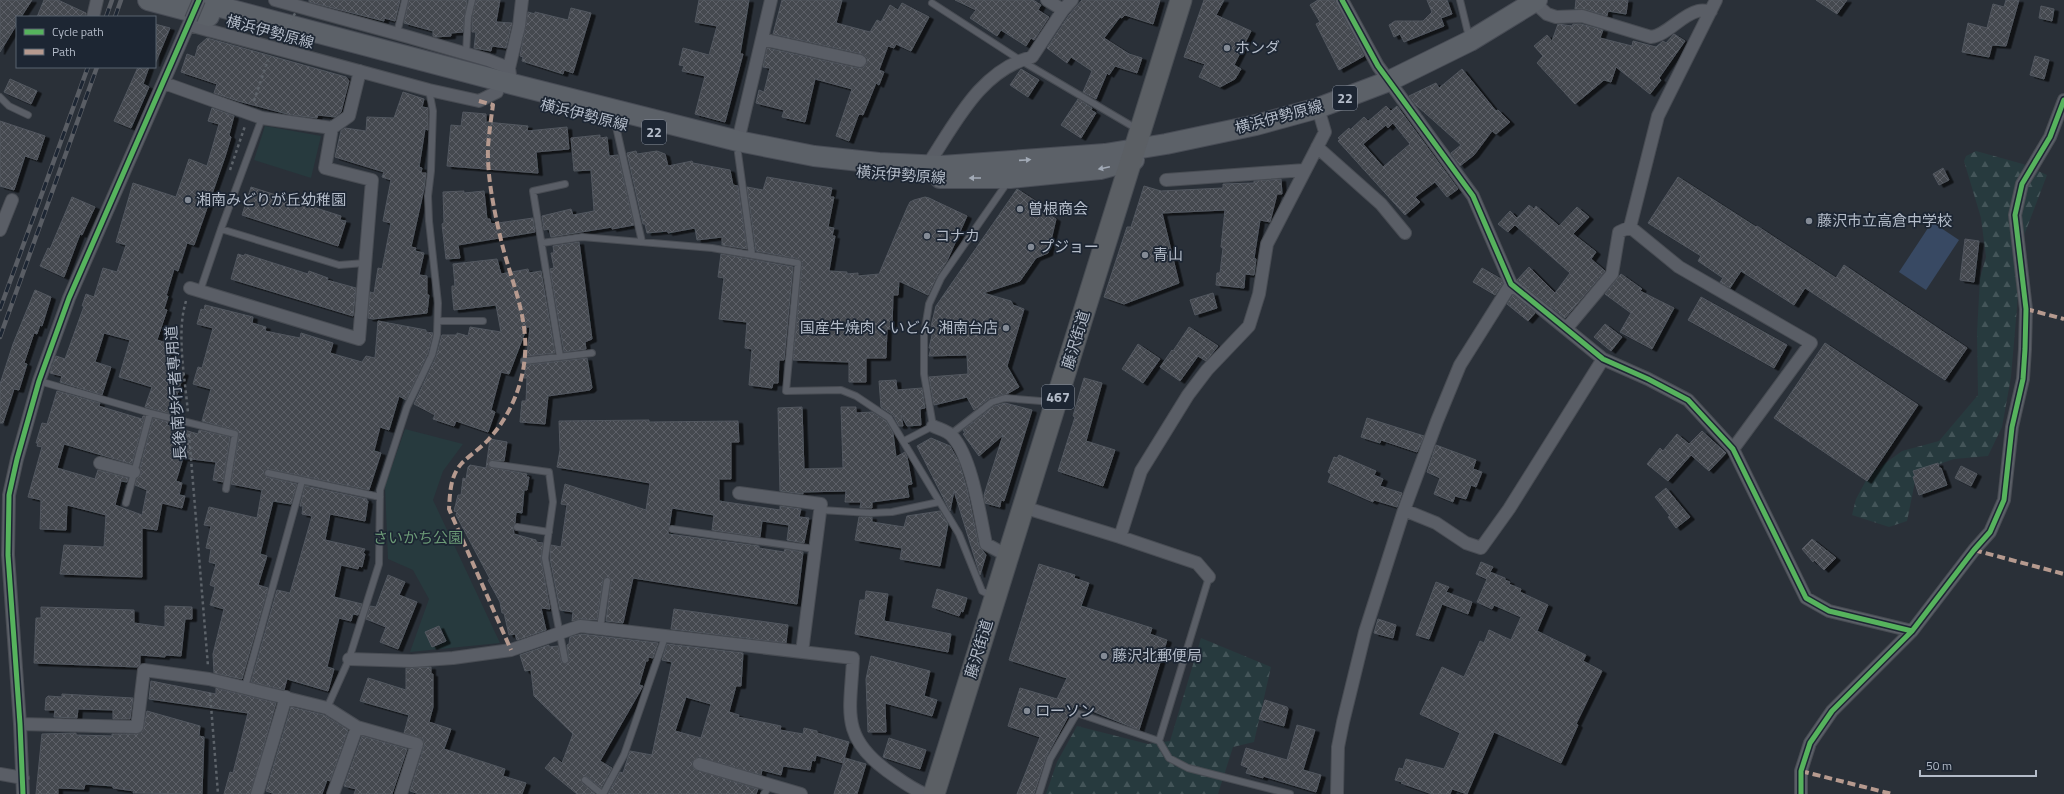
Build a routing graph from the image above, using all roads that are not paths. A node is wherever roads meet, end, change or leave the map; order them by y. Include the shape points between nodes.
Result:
1 (97, 0) edge
2 (148, 0) edge
3 (194, 0) edge
4 (199, 0) edge
5 (275, 0) edge
6 (405, 0) edge
7 (472, 0) edge
8 (522, 0) edge
9 (771, 0) edge
10 (1047, 0) edge
11 (1072, 0) edge
12 (1181, 0) edge
13 (1342, 0) edge
14 (1460, 0) edge
15 (1535, 1) edge
16 (932, 3) dead end
17 (1713, 6) edge
18 (1063, 10) junction
19 (93, 16) edge
20 (190, 22) junction
21 (397, 33) junction
22 (762, 39) junction
23 (1470, 41) junction
24 (466, 54) junction
25 (1020, 60) junction
26 (860, 61) dead end
27 (360, 71) junction
28 (1390, 81) junction
29 (164, 82) junction
30 (506, 82) junction
31 (429, 90) junction
32 (0, 97) edge
33 (2064, 100) edge
34 (1318, 108) junction
35 (28, 115) dead end
36 (262, 118) junction
37 (615, 122) junction
38 (332, 128) junction
39 (738, 147) junction
40 (1135, 147) junction
41 (1317, 147) junction
42 (927, 166) junction
43 (1305, 170) junction
44 (1010, 178) junction
45 (1166, 180) dead end
46 (565, 184) dead end
47 (12, 200) dead end
48 (1630, 227) junction
49 (221, 228) junction
50 (0, 230) edge
51 (1405, 233) dead end
52 (642, 242) junction
53 (542, 243) junction
54 (752, 255) junction
55 (365, 262) junction
56 (1512, 284) junction
57 (195, 289) joint
58 (438, 321) junction
59 (483, 321) dead end
60 (1566, 329) junction
61 (592, 353) dead end
62 (560, 357) junction
63 (1603, 359) junction
64 (524, 361) dead end
65 (39, 381) junction
66 (1056, 402) junction
67 (150, 413) junction
68 (933, 426) junction
69 (951, 434) junction
70 (904, 441) junction
71 (1733, 449) junction
72 (100, 463) dead end
73 (492, 464) dead end
74 (134, 472) junction
75 (268, 473) dead end
76 (302, 481) junction
77 (226, 489) dead end
78 (739, 493) dead end
79 (380, 497) junction
80 (939, 502) junction
81 (126, 503) dead end
82 (1023, 508) junction
83 (822, 510) junction
84 (1404, 510) junction
85 (517, 526) dead end
86 (672, 529) dead end
87 (549, 532) junction
88 (1120, 537) junction
89 (814, 549) junction
90 (8, 555) junction
91 (1008, 556) junction
92 (0, 570) edge
93 (1209, 577) joint
94 (607, 581) dead end
95 (995, 597) junction
96 (600, 628) junction
97 (1912, 631) junction
98 (560, 632) junction
99 (665, 637) junction
100 (802, 652) junction
101 (349, 659) junction
102 (565, 660) dead end
103 (245, 687) junction
104 (286, 697) junction
105 (327, 708) junction
106 (20, 724) junction
107 (357, 727) junction
108 (1159, 741) junction
109 (699, 764) dead end
110 (0, 774) edge
111 (23, 778) junction
112 (585, 780) dead end
113 (767, 790) edge
114 (22, 794) edge
115 (257, 794) edge
116 (333, 794) edge
117 (401, 794) edge
118 (603, 794) edge
119 (801, 794) edge
120 (925, 794) edge
121 (934, 794) edge
122 (1039, 794) edge
123 (1290, 794) edge
124 (1337, 794) edge
125 (1801, 794) edge

1 - 19 street
2 - 30 main road, 横浜伊勢原線 / 22
3 - 30 main road, 横浜伊勢原線 / 22
4 - 20 street, bridge
5 - 21 street
6 - 21 lane
7 - 24 lane
8 - 30 street via 519,26
9 - 22 street
10 - 18 street
11 - 18 street
12 - 40 highway, 藤沢街道 / 467
13 - 28 street via 1378,66
14 - 23 lane
15 - 17 street via 1547,14 1556,17 1582,16 1650,37 1698,11
15 - 23 main road, 横浜伊勢原線 / 22
16 - 25 lane
17 - 48 street via 1658,116
18 - 25 street via 1032,57
20 - 27 street
20 - 29 street
21 - 24 street
22 - 26 street
22 - 39 street
23 - 28 main road, 横浜伊勢原線 / 22
24 - 30 street
25 - 40 lane
25 - 42 street via 1002,69 978,90
27 - 31 street
27 - 38 street via 349,116
28 - 34 main road, 横浜伊勢原線 / 22
28 - 56 street via 1473,196
29 - 36 street
29 - 65 street via 74,284
30 - 31 street via 480,101
30 - 37 main road, 横浜伊勢原線 / 22
30 - 39 main road, 横浜伊勢原線 / 22
31 - 58 lane via 433,111 428,196
32 - 35 lane via 9,106
33 - 97 street via 2050,136 2022,184 2015,215 2026,309 2025,349 2023,379 2012,427 2004,500 1990,532
34 - 40 main road, 横浜伊勢原線 / 22 via 1256,125 1166,144
34 - 41 street via 1325,132
36 - 38 street
36 - 49 lane
37 - 39 main road, 横浜伊勢原線 / 22
37 - 52 lane
38 - 55 street via 325,168 372,180
39 - 42 main road, 横浜伊勢原線 / 22
44 -> 39 main road, 横浜伊勢原線 / 22 via 876,175 811,167
39 - 54 lane
42 -> 40 main road, 横浜伊勢原線 / 22 via 1090,155
40 -> 44 main road, 横浜伊勢原線 / 22 via 1100,169
40 - 66 highway, 藤沢街道 / 467
41 - 43 street
41 - 51 street via 1381,204
43 - 45 street
43 - 88 street via 1267,244 1259,294 1248,326 1207,370 1188,395 1141,471
44 - 68 lane via 941,278 929,304 924,335 924,374
46 - 53 lane via 532,191
47 - 50 street
48 - 60 street via 1619,232 1612,274
48 - 71 street via 1679,267 1811,343
49 - 55 lane via 339,265
49 - 57 lane
52 - 53 lane via 582,236
52 - 54 lane via 712,248
53 - 62 lane
54 - 70 lane via 798,263 786,391 842,390 856,396 889,418
55 - 57 street via 359,339
56 - 60 street
56 - 84 street via 1460,364
58 - 59 lane
58 - 79 lane via 432,355 407,407 380,490
60 - 63 street
61 - 62 lane
62 - 64 lane
63 - 71 street via 1688,400
63 - 84 street via 1513,503 1481,548 1466,543 1436,523
65 - 67 lane
65 - 90 street via 17,459 10,495
66 - 69 lane via 1005,398 992,402
66 - 82 highway, 藤沢街道 / 467
67 - 74 lane
67 - 77 lane via 236,434
68 - 69 street
68 - 70 lane
69 - 91 street via 959,445 973,484 986,544
70 - 80 lane
71 - 97 street via 1806,598 1829,611
72 - 74 street
73 - 87 lane via 549,472 552,502
74 - 81 lane
75 - 76 lane
76 - 79 lane
76 - 103 lane
78 - 83 street via 821,504
79 - 101 lane via 379,564
80 - 83 lane via 892,512
80 - 95 lane via 959,534 982,591
82 - 88 street
82 - 91 highway, 藤沢街道 / 467
83 - 89 street
84 - 124 street via 1365,632 1343,722 1338,748
85 - 87 lane
86 - 89 lane
87 - 98 lane via 545,558
88 - 93 street via 1197,563
89 - 100 street
90 - 92 street
90 - 106 street
91 - 95 highway, 藤沢街道 / 467
93 - 108 lane
94 - 96 lane
95 - 121 highway, 藤沢街道 / 467
96 - 98 street via 580,626
96 - 99 street
97 - 125 street via 1832,711 1810,743 1801,771
98 - 101 street via 511,650 453,658 412,661
98 - 102 lane
99 - 100 street
99 - 118 lane via 624,755
100 - 120 street via 853,658 850,702 852,727 861,747 873,760 907,785
101 - 105 lane
103 - 104 street
103 - 106 street via 144,670 137,727
104 - 105 street
104 - 115 street
105 - 107 street
106 - 111 street
107 - 116 street
107 - 117 street via 417,744
108 - 122 lane via 1077,713 1050,759
108 - 123 lane via 1169,758 1188,768
109 - 113 street
110 - 111 street
111 - 114 street
112 - 118 lane
113 - 119 street

